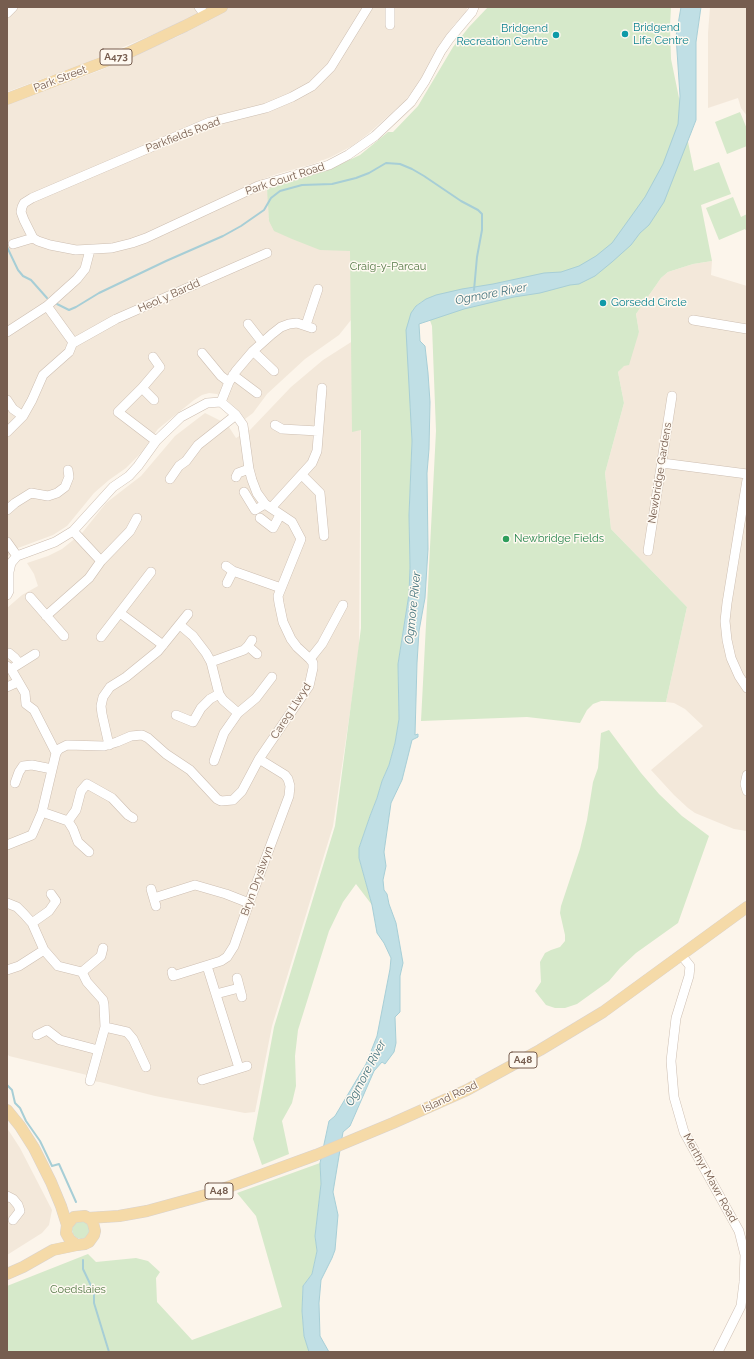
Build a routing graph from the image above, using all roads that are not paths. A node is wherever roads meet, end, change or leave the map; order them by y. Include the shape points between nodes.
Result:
1 (13, 7) edge
2 (222, 7) edge
3 (368, 7) edge
4 (390, 7) edge
5 (474, 7) edge
6 (202, 12) edge
7 (7, 13) edge
8 (390, 25) dead end
9 (7, 99) edge
10 (33, 238) junction
11 (13, 244) dead end
12 (90, 250) junction
13 (267, 253) dead end
14 (318, 289) dead end
15 (47, 306) junction
16 (693, 320) dead end
17 (248, 324) dead end
18 (747, 329) edge
19 (7, 332) edge
20 (73, 342) junction
21 (262, 342) junction
22 (253, 351) junction
23 (153, 357) dead end
24 (202, 359) dead end
25 (274, 371) dead end
26 (231, 378) junction
27 (142, 388) junction
28 (322, 388) dead end
29 (256, 393) dead end
30 (672, 396) dead end
31 (7, 400) edge
32 (154, 400) dead end
33 (221, 402) junction
34 (118, 412) junction
35 (236, 415) junction
36 (23, 416) junction
37 (111, 419) dead end
38 (279, 429) dead end
39 (318, 431) junction
40 (7, 432) edge
41 (156, 442) junction
42 (662, 463) junction
43 (249, 469) junction
44 (72, 474) dead end
45 (747, 474) edge
46 (302, 475) junction
47 (236, 477) dead end
48 (170, 479) dead end
49 (747, 480) edge
50 (244, 492) dead end
51 (268, 506) junction
52 (7, 510) edge
53 (280, 515) junction
54 (136, 517) dead end
55 (260, 518) dead end
56 (73, 530) junction
57 (324, 536) dead end
58 (7, 542) edge
59 (648, 551) dead end
60 (17, 556) junction
61 (102, 561) junction
62 (150, 572) dead end
63 (227, 583) dead end
64 (281, 588) junction
65 (7, 595) edge
66 (30, 597) dead end
67 (343, 605) dead end
68 (120, 613) junction
69 (188, 614) dead end
70 (46, 616) junction
71 (180, 625) junction
72 (64, 636) dead end
73 (101, 637) dead end
74 (163, 645) junction
75 (9, 653) dead end
76 (35, 654) dead end
77 (257, 654) dead end
78 (310, 659) junction
79 (211, 662) junction
80 (19, 663) junction
81 (9, 667) edge
82 (272, 677) dead end
83 (18, 682) junction
84 (7, 687) edge
85 (747, 688) edge
86 (219, 694) junction
87 (238, 714) junction
88 (176, 715) dead end
89 (109, 744) junction
90 (56, 753) junction
91 (260, 759) junction
92 (214, 761) dead end
93 (52, 769) junction
94 (747, 775) edge
95 (15, 784) dead end
96 (747, 791) edge
97 (42, 812) junction
98 (133, 818) dead end
99 (68, 821) junction
100 (7, 845) edge
101 (89, 852) dead end
102 (52, 894) dead end
103 (154, 898) dead end
104 (7, 903) edge
105 (249, 903) junction
106 (747, 907) edge
107 (32, 923) junction
108 (103, 948) dead end
109 (44, 950) junction
110 (682, 956) junction
111 (207, 966) junction
112 (7, 970) edge
113 (82, 972) junction
114 (174, 976) dead end
115 (237, 978) dead end
116 (216, 994) junction
117 (50, 1021) dead end
118 (105, 1027) junction
119 (48, 1030) junction
120 (37, 1035) dead end
121 (98, 1050) junction
122 (147, 1061) dead end
123 (202, 1080) dead end
124 (90, 1081) dead end
125 (7, 1110) edge
126 (52, 1182) junction
127 (7, 1196) edge
128 (119, 1216) junction
129 (84, 1217) junction
130 (13, 1220) dead end
131 (67, 1229) junction
132 (94, 1235) junction
133 (77, 1244) junction
134 (53, 1250) junction
135 (7, 1274) edge
136 (718, 1352) edge

1 - 7 street
2 - 6 main road, Park Street / A473
3 - 10 street, Parkfields Road via 331,67 312,86 266,108 210,122 24,203 21,212
4 - 8 street
5 - 12 street, Park Court Road via 445,45 411,102 375,136 348,155 329,165 258,186 146,238 112,248
6 - 9 main road, Park Street / A473 via 130,52
10 - 11 street
10 - 12 street, Park Court Road via 50,245
12 - 15 street via 85,269
13 - 20 street, Heol y Bardd via 116,319
14 - 21 street via 309,327 297,323 289,324
15 - 19 street
15 - 20 street
16 - 18 street
17 - 21 street
20 - 36 street, Heol y Bardd via 68,352 43,375
21 - 22 street
22 - 25 street via 269,361
22 - 26 street
23 - 27 street via 160,367
24 - 26 street via 221,376
26 - 29 street
26 - 33 street
27 - 32 street
27 - 34 street
28 - 39 street
30 - 42 street, Newbridge Gardens
31 - 36 street via 13,409
33 - 35 street
33 - 41 street via 207,403 181,417
34 - 37 street
34 - 41 street
35 - 43 street via 243,425
35 - 48 street via 198,445
36 - 40 street, Heol y Bardd
38 - 39 street
39 - 46 street via 317,451 312,464
41 - 56 street via 129,476 112,487
42 - 45 street
42 - 59 street, Newbridge Gardens
43 - 47 street via 238,473
43 - 51 street via 257,493
44 - 52 street via 65,487 58,493 48,496 31,493
46 - 51 street
46 - 57 street via 320,493
49 - 85 street via 725,621 731,658
50 - 51 street via 255,510
51 - 53 street
53 - 55 street via 272,528
53 - 64 street via 292,522 301,539
54 - 61 street via 130,531
56 - 60 street via 55,542
56 - 61 street
58 - 60 street
60 - 65 street via 11,562 8,572
61 - 70 street via 89,578
62 - 68 street
63 - 64 street via 230,568
64 - 78 street via 278,596 283,622 291,639
66 - 70 street
67 - 78 street via 322,644
68 - 73 street
68 - 74 street
69 - 71 street
70 - 72 street
71 - 74 street
71 - 79 street via 199,644
74 - 89 street via 145,664 110,687 103,697 102,714
75 - 80 street
76 - 80 street
77 - 79 street via 250,643 244,650
78 - 91 street, Careg Llwyd via 313,668 309,686
79 - 86 street
80 - 81 street
81 - 83 street
82 - 87 street via 256,698
83 - 84 street
83 - 90 street via 25,693 26,704 34,710
86 - 87 street
86 - 88 street via 201,708 191,726
87 - 92 street via 224,733
89 - 90 street, Careg Llwyd via 67,745
89 - 91 street, Careg Llwyd via 137,734 148,738 190,770 212,795 221,801 233,800 238,795
90 - 93 street
91 - 105 street, Bryn Dryslwyn via 285,775 290,786 289,796
93 - 95 street via 23,766
93 - 97 street
94 - 96 street
97 - 99 street
97 - 100 street via 32,835
98 - 99 street via 112,798 87,784 81,791 76,810
99 - 101 street via 78,842
102 - 107 street via 56,901
103 - 105 street via 195,886
104 - 107 street via 16,907
105 - 111 street, Bryn Dryslwyn via 231,952 221,961
106 - 110 main road, Island Road / A48
107 - 109 street
108 - 113 street via 101,956
109 - 112 street via 19,966
109 - 113 street via 58,966
110 - 128 main road, Island Road / A48 via 603,1012 467,1090 316,1155 209,1194
110 - 136 street, Merthyr Mawr Road via 690,966 676,1018 671,1061 674,1097 684,1132 739,1231 745,1254 741,1306
111 - 114 street, Bryn Dryslwyn
111 - 116 street
113 - 118 street via 103,1000
115 - 116 street via 241,993
116 - 123 street via 243,1067
117 - 119 street
118 - 121 street
118 - 122 street via 127,1032
119 - 120 street
119 - 121 street via 60,1040
121 - 124 street
125 - 126 main road via 34,1148
126 - 129 main road via 68,1206
126 - 131 main road
127 - 130 street via 24,1212
128 - 129 main road, Island Road / A48
128 - 132 main road, Island Road / A48 via 107,1222
129 - 131 main road via 71,1219
129 - 132 main road via 91,1220
131 - 133 main road via 70,1240
131 - 134 main road
132 - 133 main road via 89,1242
133 - 134 main road
134 - 135 main road

